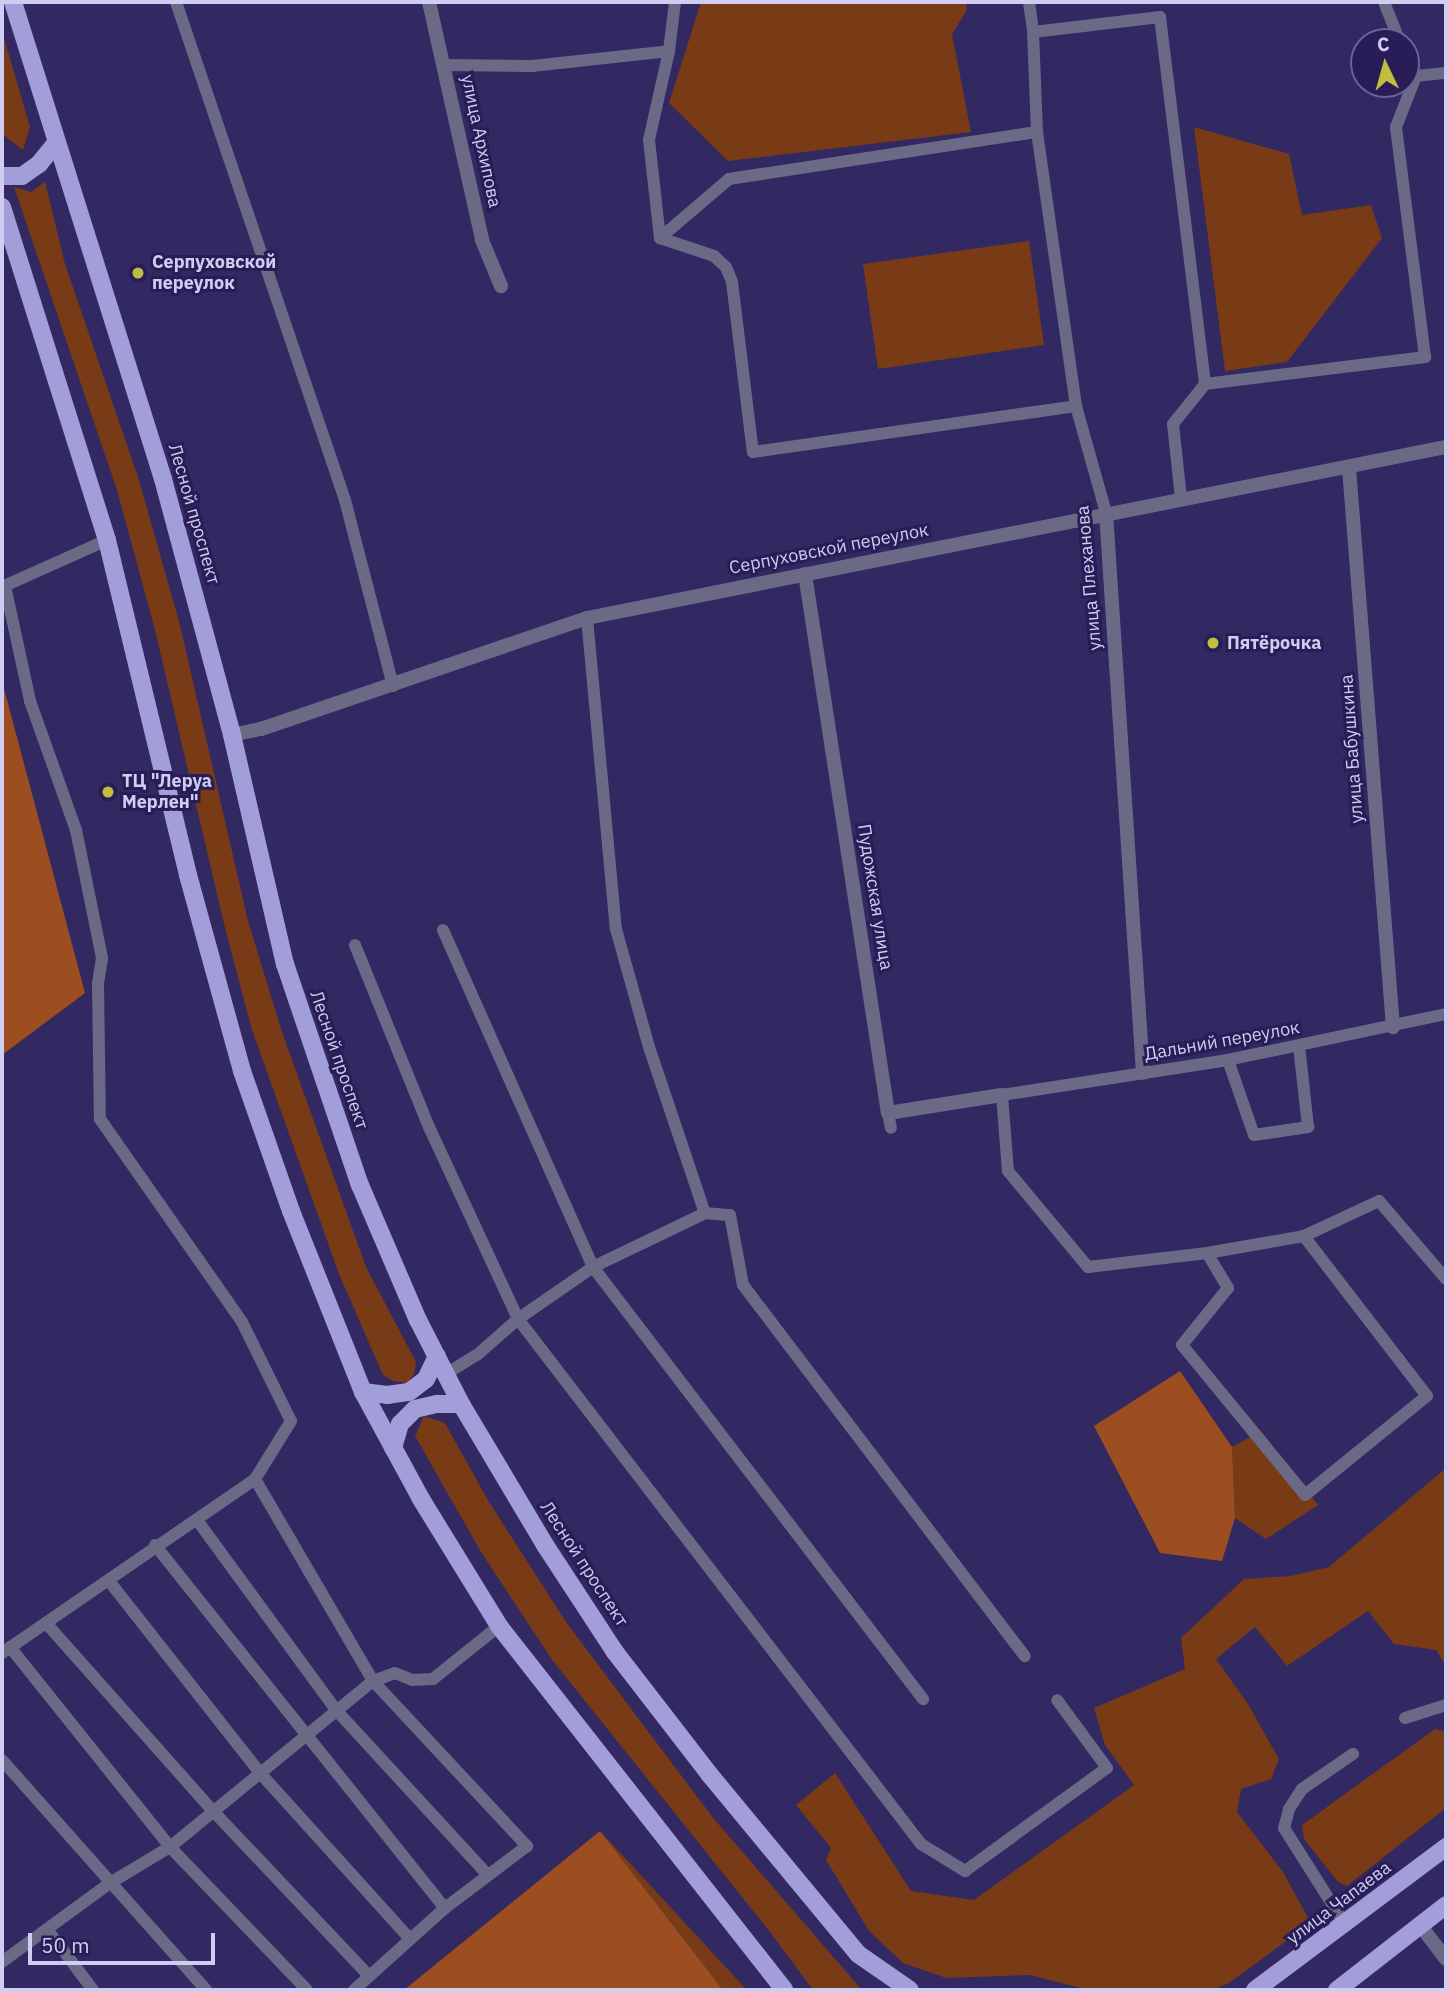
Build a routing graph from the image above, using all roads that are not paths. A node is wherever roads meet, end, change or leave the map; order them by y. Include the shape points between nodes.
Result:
1 (13, 2) edge
2 (176, 2) edge
3 (429, 2) edge
4 (675, 2) edge
5 (1029, 2) edge
6 (1384, 2) edge
7 (1394, 28) edge
8 (1034, 32) junction
9 (669, 51) junction
10 (445, 65) junction
11 (1446, 73) edge
12 (1420, 76) edge
13 (1407, 98) edge
14 (1037, 132) junction
15 (57, 142) junction
16 (2, 176) edge
17 (3, 218) edge
18 (660, 238) junction
19 (501, 286) dead end
20 (1205, 384) junction
21 (1076, 406) junction
22 (1446, 447) edge
23 (1349, 468) junction
24 (1181, 498) junction
25 (1106, 513) junction
26 (107, 540) junction
27 (805, 574) junction
28 (3, 587) edge
29 (587, 618) junction
30 (393, 686) junction
31 (232, 735) junction
32 (443, 930) dead end
33 (355, 946) dead end
34 (1446, 1014) edge
35 (1393, 1027) junction
36 (1299, 1046) junction
37 (1228, 1060) junction
38 (1143, 1073) junction
39 (1002, 1095) junction
40 (888, 1113) junction
41 (891, 1128) dead end
42 (705, 1213) junction
43 (1304, 1236) junction
44 (1207, 1253) junction
45 (593, 1267) junction
46 (1446, 1279) edge
47 (518, 1319) junction
48 (437, 1356) junction
49 (446, 1374) junction
50 (363, 1392) junction
51 (461, 1404) junction
52 (393, 1448) junction
53 (254, 1479) junction
54 (197, 1520) junction
55 (155, 1545) junction
56 (110, 1581) junction
57 (46, 1623) junction
58 (499, 1626) junction
59 (6, 1650) edge
60 (1026, 1656) dead end
61 (373, 1681) junction
62 (922, 1699) dead end
63 (1057, 1700) dead end
64 (1446, 1705) edge
65 (337, 1712) junction
66 (1405, 1718) dead end
67 (306, 1738) junction
68 (1353, 1754) dead end
69 (2, 1760) edge
70 (261, 1774) junction
71 (214, 1812) junction
72 (170, 1847) junction
73 (1446, 1847) edge
74 (488, 1875) junction
75 (110, 1883) junction
76 (1446, 1905) edge
77 (444, 1908) junction
78 (1420, 1925) junction
79 (1346, 1926) junction
80 (47, 1929) junction
81 (410, 1939) junction
82 (1446, 1959) edge
83 (2, 1962) edge
84 (369, 1976) junction
85 (93, 1990) edge
86 (206, 1990) edge
87 (307, 1990) edge
88 (354, 1990) edge
89 (784, 1990) edge
90 (910, 1990) edge
91 (1255, 1990) edge
92 (1336, 1990) edge

1 - 15 main road, Лесной проспект
2 - 30 lane via 345,500
3 - 10 street, улица Архипова
4 - 9 lane
5 - 8 lane, улица Плеханова
6 - 7 lane
8 - 14 lane, улица Плеханова
8 - 20 lane via 1160,17
9 - 10 lane via 532,66
9 - 18 lane via 649,140
10 - 19 street, улица Архипова via 482,240
11 - 12 lane
13 - 20 lane via 1396,127 1425,357
14 - 18 lane via 729,179
14 - 21 lane, улица Плеханова
15 - 16 main road via 22,176
15 - 31 main road, Лесной проспект via 163,478
17 - 26 main road
18 - 21 lane via 714,256 726,267 732,282 752,452
20 - 24 lane via 1173,424
21 - 25 lane, улица Плеханова
22 - 23 street, Серпуховской переулок
23 - 24 street, Серпуховской переулок
23 - 35 street, улица Бабушкина
24 - 25 street, Серпуховской переулок
25 - 27 street, Серпуховской переулок
25 - 38 street, улица Плеханова
26 - 28 lane
26 - 50 main road via 188,875 242,1071 291,1211
27 - 29 street, Серпуховской переулок
27 - 40 street, Пудожская улица
28 - 53 lane via 30,701 76,830 102,958 98,983 100,1119 242,1322 291,1421
29 - 30 street, Серпуховской переулок
29 - 42 lane via 616,929 649,1047
30 - 31 street, Серпуховской переулок
31 - 48 main road, Лесной проспект via 285,964 313,1053 360,1185
32 - 45 lane
33 - 47 lane via 429,1127
34 - 35 lane, Дальний переулок
35 - 36 lane, Дальний переулок
36 - 37 lane, Дальний переулок
36 - 37 lane via 1308,1127 1254,1135
37 - 38 lane, Дальний переулок
38 - 39 lane, Дальний переулок
39 - 40 street
39 - 44 lane via 1008,1171 1088,1267
40 - 41 lane
42 - 45 lane
42 - 60 lane via 730,1216 743,1285
43 - 44 lane
43 - 44 lane via 1427,1396 1305,1495 1182,1345 1228,1288
43 - 46 lane via 1379,1201
45 - 47 lane
45 - 62 lane
47 - 49 lane via 477,1355
47 - 63 lane via 921,1844 965,1871 1107,1768
48 - 49 main road, Лесной проспект
48 - 50 main road via 426,1379 409,1392
49 - 51 main road, Лесной проспект
50 - 52 main road
51 - 52 main road via 415,1409 400,1424
51 - 90 main road, Лесной проспект via 545,1545 639,1684 858,1954
52 - 58 main road
53 - 54 lane
53 - 61 lane
54 - 55 lane
54 - 65 lane
55 - 56 lane
55 - 67 lane
56 - 57 lane
56 - 70 lane
57 - 59 lane
57 - 71 lane
58 - 61 lane via 433,1679 412,1680 395,1673
58 - 89 main road
59 - 72 lane
61 - 65 lane
61 - 74 lane via 527,1846
64 - 66 lane
65 - 67 lane
65 - 74 lane
67 - 70 lane
67 - 77 lane
68 - 79 lane via 1302,1789 1284,1828
69 - 75 lane
70 - 71 lane
70 - 81 lane
71 - 72 lane
71 - 84 lane
72 - 75 lane
72 - 87 lane
73 - 79 main road, улица Чапаева
74 - 77 lane
75 - 80 lane
75 - 86 lane
76 - 78 main road
77 - 81 lane
78 - 82 street
78 - 92 main road
79 - 91 main road, улица Чапаева
80 - 83 lane
80 - 85 lane
81 - 84 lane
84 - 88 lane

